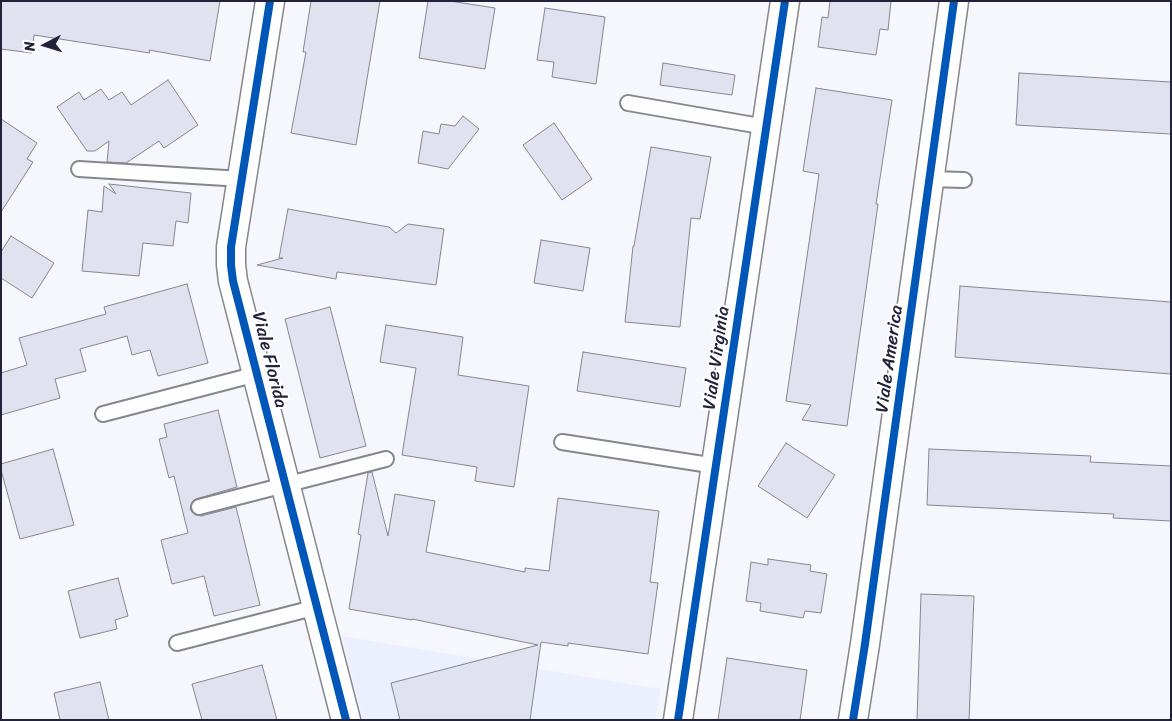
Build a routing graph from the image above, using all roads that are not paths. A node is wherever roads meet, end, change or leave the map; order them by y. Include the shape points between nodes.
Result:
1 (270, 1) edge
2 (785, 1) edge
3 (954, 1) edge
4 (628, 103) dead end
5 (766, 127) junction
6 (79, 169) dead end
7 (242, 179) junction
8 (929, 179) junction
9 (964, 180) dead end
10 (257, 374) junction
11 (103, 414) dead end
12 (562, 442) dead end
13 (386, 459) dead end
14 (716, 466) junction
15 (285, 484) junction
16 (199, 507) dead end
17 (317, 607) junction
18 (177, 643) dead end
19 (346, 720) edge
20 (678, 720) edge
21 (853, 720) edge

1 - 7 street, Viale Florida
2 - 5 street, Viale Virginia
3 - 8 street, Viale America
4 - 5 lane
5 - 14 street, Viale Virginia
6 - 7 lane
7 - 10 street, Viale Florida via 231,266
8 - 9 lane
8 - 21 street, Viale America
10 - 11 lane
10 - 15 street, Viale Florida
12 - 14 lane
13 - 15 lane
14 - 20 street, Viale Virginia
15 - 16 lane
15 - 17 street, Viale Florida
17 - 18 lane
17 - 19 street, Viale Florida

